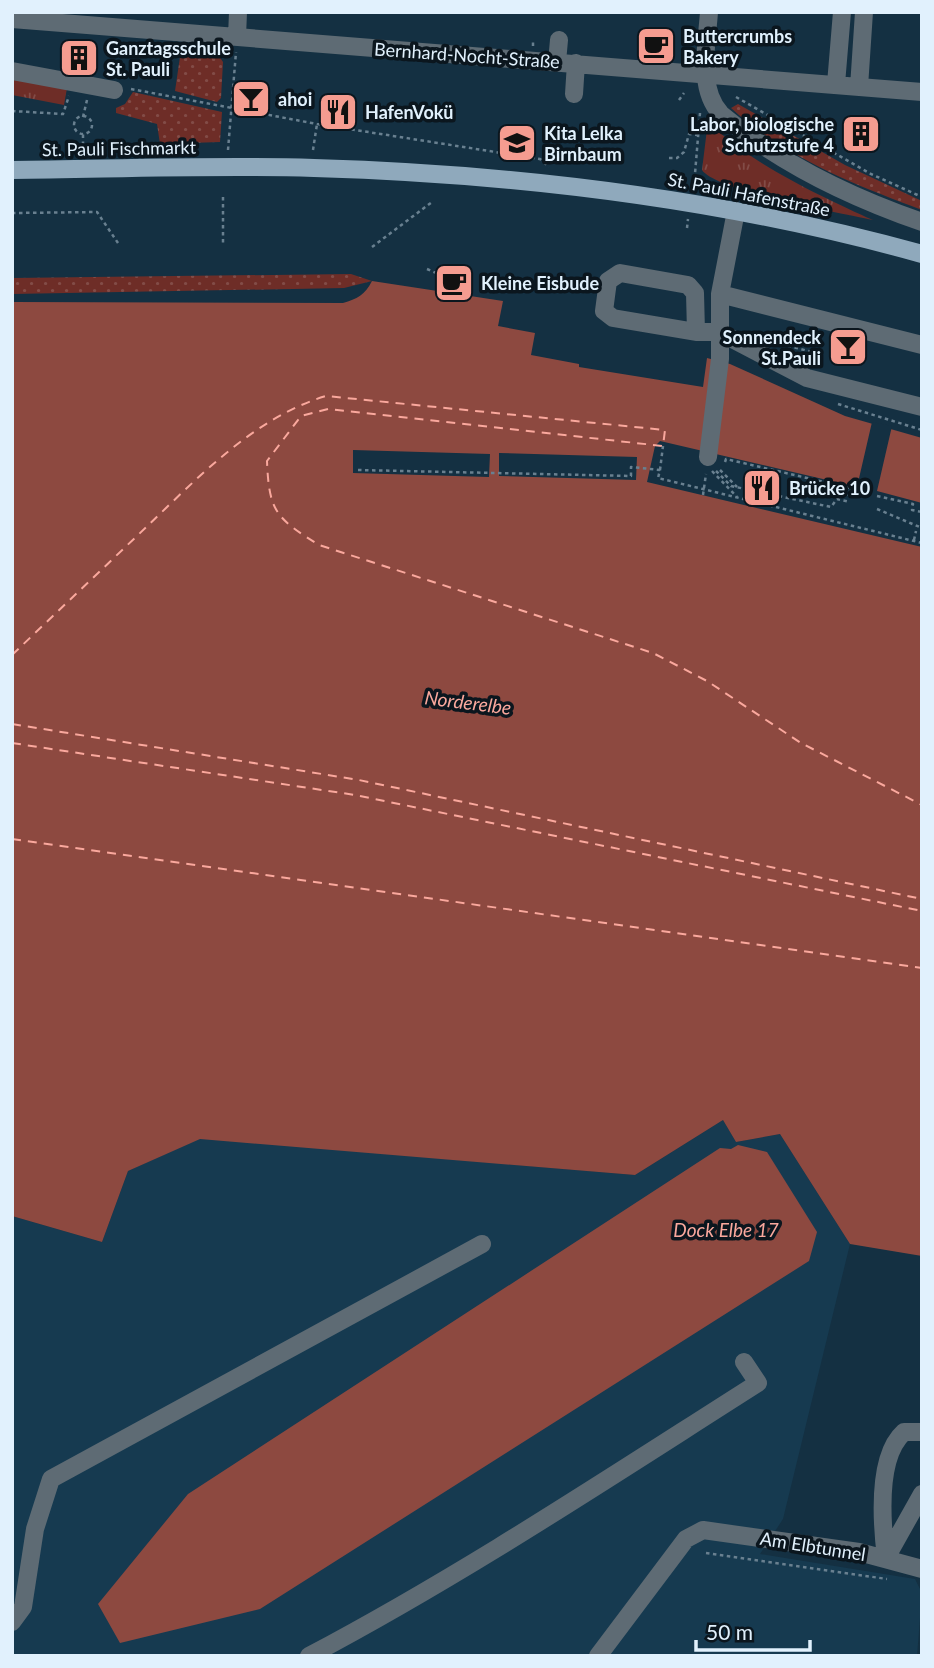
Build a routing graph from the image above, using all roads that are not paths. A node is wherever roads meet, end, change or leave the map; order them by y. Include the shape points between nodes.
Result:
1 (238, 12) edge
2 (709, 12) edge
3 (831, 12) edge
4 (842, 12) edge
5 (864, 12) edge
6 (12, 19) edge
7 (237, 37) junction
8 (559, 40) dead end
9 (557, 62) junction
10 (576, 63) junction
11 (12, 71) edge
12 (706, 73) junction
13 (830, 84) junction
14 (859, 87) junction
15 (114, 90) road end
16 (922, 92) edge
17 (573, 94) dead end
18 (227, 168) joint
19 (12, 170) edge
20 (736, 211) junction
21 (922, 222) edge
22 (922, 254) edge
23 (720, 294) junction
24 (696, 332) junction
25 (719, 332) junction
26 (922, 345) edge
27 (922, 407) edge
28 (714, 464) road end
29 (482, 1244) dead end
30 (744, 1362) dead end
31 (922, 1432) edge
32 (922, 1494) edge
33 (887, 1558) junction
34 (922, 1569) edge
35 (12, 1622) edge
36 (309, 1656) edge
37 (598, 1656) edge

1 - 7 street
2 - 12 street
3 - 13 street
4 - 13 street
5 - 14 street
6 - 7 street, Bernhard-Nocht-Straße
7 - 9 street, Bernhard-Nocht-Straße
8 - 9 street
9 - 10 street, Bernhard-Nocht-Straße
10 - 12 street, Bernhard-Nocht-Straße
10 - 17 street
11 - 15 street
12 - 13 street, Bernhard-Nocht-Straße
12 - 21 street via 715,107 757,142 858,197
13 - 14 street, Bernhard-Nocht-Straße
14 - 16 street, Bernhard-Nocht-Straße
18 - 19 main road, St. Pauli Fischmarkt
18 - 20 main road, St. Pauli Hafenstraße via 386,170 566,184
20 - 22 main road, St. Pauli Hafenstraße
20 - 23 street
23 - 25 street
23 - 26 street
24 - 24 street via 695,293 688,285 620,273 608,281 604,311 613,318
24 - 25 street
25 - 27 street via 807,378
25 - 28 street
29 - 35 street via 51,1479 35,1529 23,1607
30 - 36 street via 758,1383 500,1546
31 - 33 street via 904,1433 889,1458 881,1518
32 - 33 street
33 - 34 street, Am Elbtunnel
33 - 37 street, Am Elbtunnel via 703,1530 686,1539

